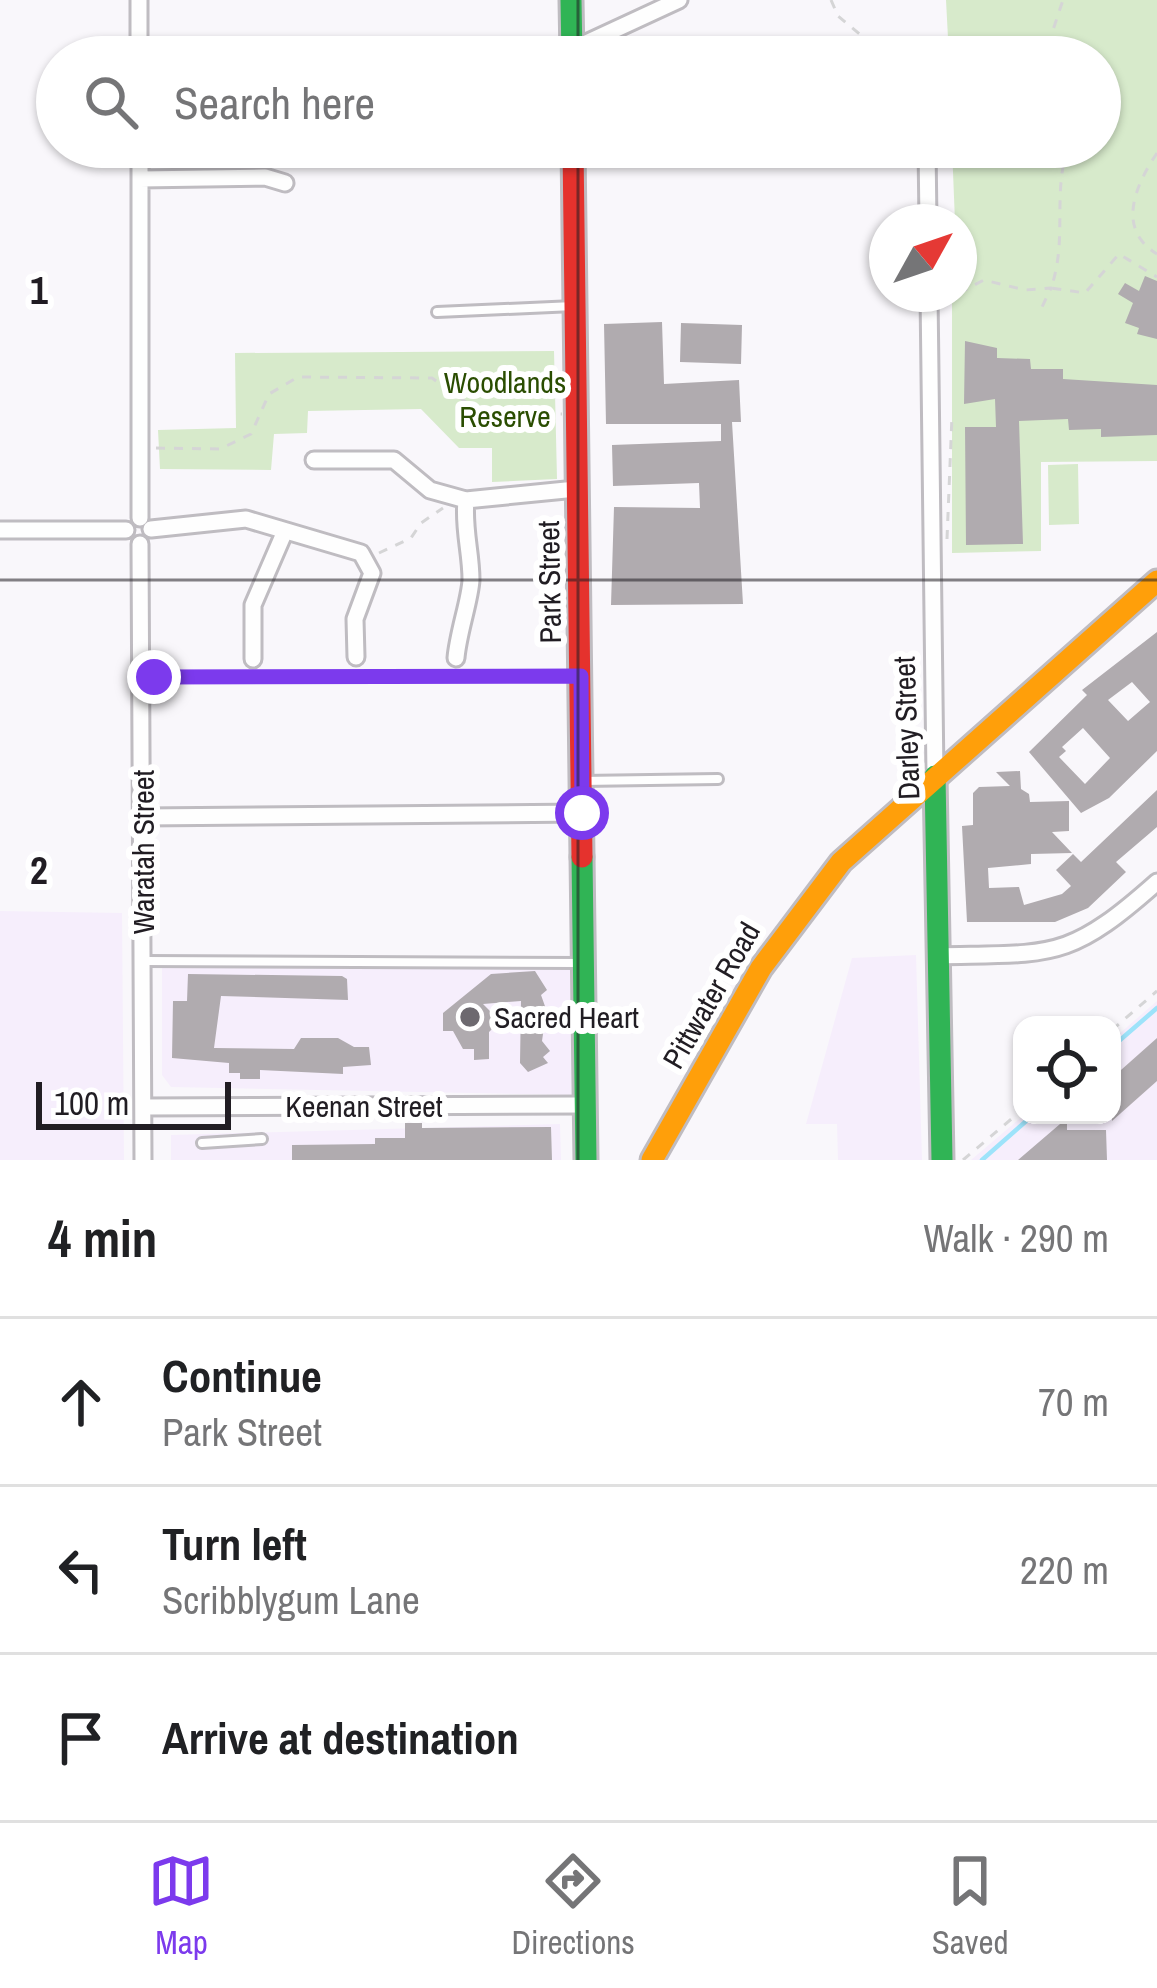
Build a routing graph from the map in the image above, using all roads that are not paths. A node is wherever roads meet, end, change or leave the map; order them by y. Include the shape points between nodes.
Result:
1 (139, 0) edge
2 (571, 0) edge
3 (679, 0) edge
4 (139, 36) edge
5 (572, 36) edge
6 (608, 36) edge
7 (140, 168) edge
8 (573, 168) edge
9 (927, 168) edge
10 (140, 179) junction
11 (285, 183) dead end
12 (928, 204) edge
13 (575, 306) junction
14 (437, 312) dead end
15 (928, 312) edge
16 (314, 460) dead end
17 (576, 489) junction
18 (466, 500) junction
19 (139, 526) junction
20 (0, 530) edge
21 (285, 531) junction
22 (1157, 581) edge
23 (356, 657) dead end
24 (456, 658) dead end
25 (254, 659) dead end
26 (935, 776) junction
27 (718, 778) dead end
28 (582, 781) junction
29 (582, 813) junction
30 (143, 817) junction
31 (1157, 882) edge
32 (937, 956) junction
33 (144, 962) junction
34 (584, 963) junction
35 (584, 1105) junction
36 (143, 1107) junction
37 (262, 1139) dead end
38 (202, 1143) dead end
39 (143, 1160) edge
40 (586, 1160) edge
41 (652, 1160) edge
42 (942, 1160) edge

1 - 4 street
2 - 5 main road
3 - 6 street
7 - 10 street
8 - 13 main road, Park Street
9 - 12 street
10 - 11 street
10 - 19 street
13 - 14 lane
13 - 17 main road, Park Street
15 - 26 street, Darley Street
16 - 18 street via 394,460 430,490
17 - 18 street
17 - 28 main road, Park Street
18 - 24 street via 471,586
19 - 20 street
19 - 21 street via 246,519
19 - 30 street, Waratah Street
21 - 23 street via 368,561
21 - 25 street via 253,605
22 - 26 main road, Pittwater Road
26 - 32 main road, Darley Street
26 - 41 main road, Pittwater Road via 798,910 763,958
27 - 28 lane
28 - 29 main road, Park Street
29 - 30 street
29 - 34 main road, Park Street
30 - 33 street, Waratah Street
31 - 32 street via 1068,948
32 - 42 main road, Darley Street
33 - 34 lane
33 - 36 street, Waratah Street
34 - 35 main road, Park Street
35 - 36 street, Keenan Street
35 - 40 main road, Park Street
36 - 39 street, Waratah Street
37 - 38 lane

